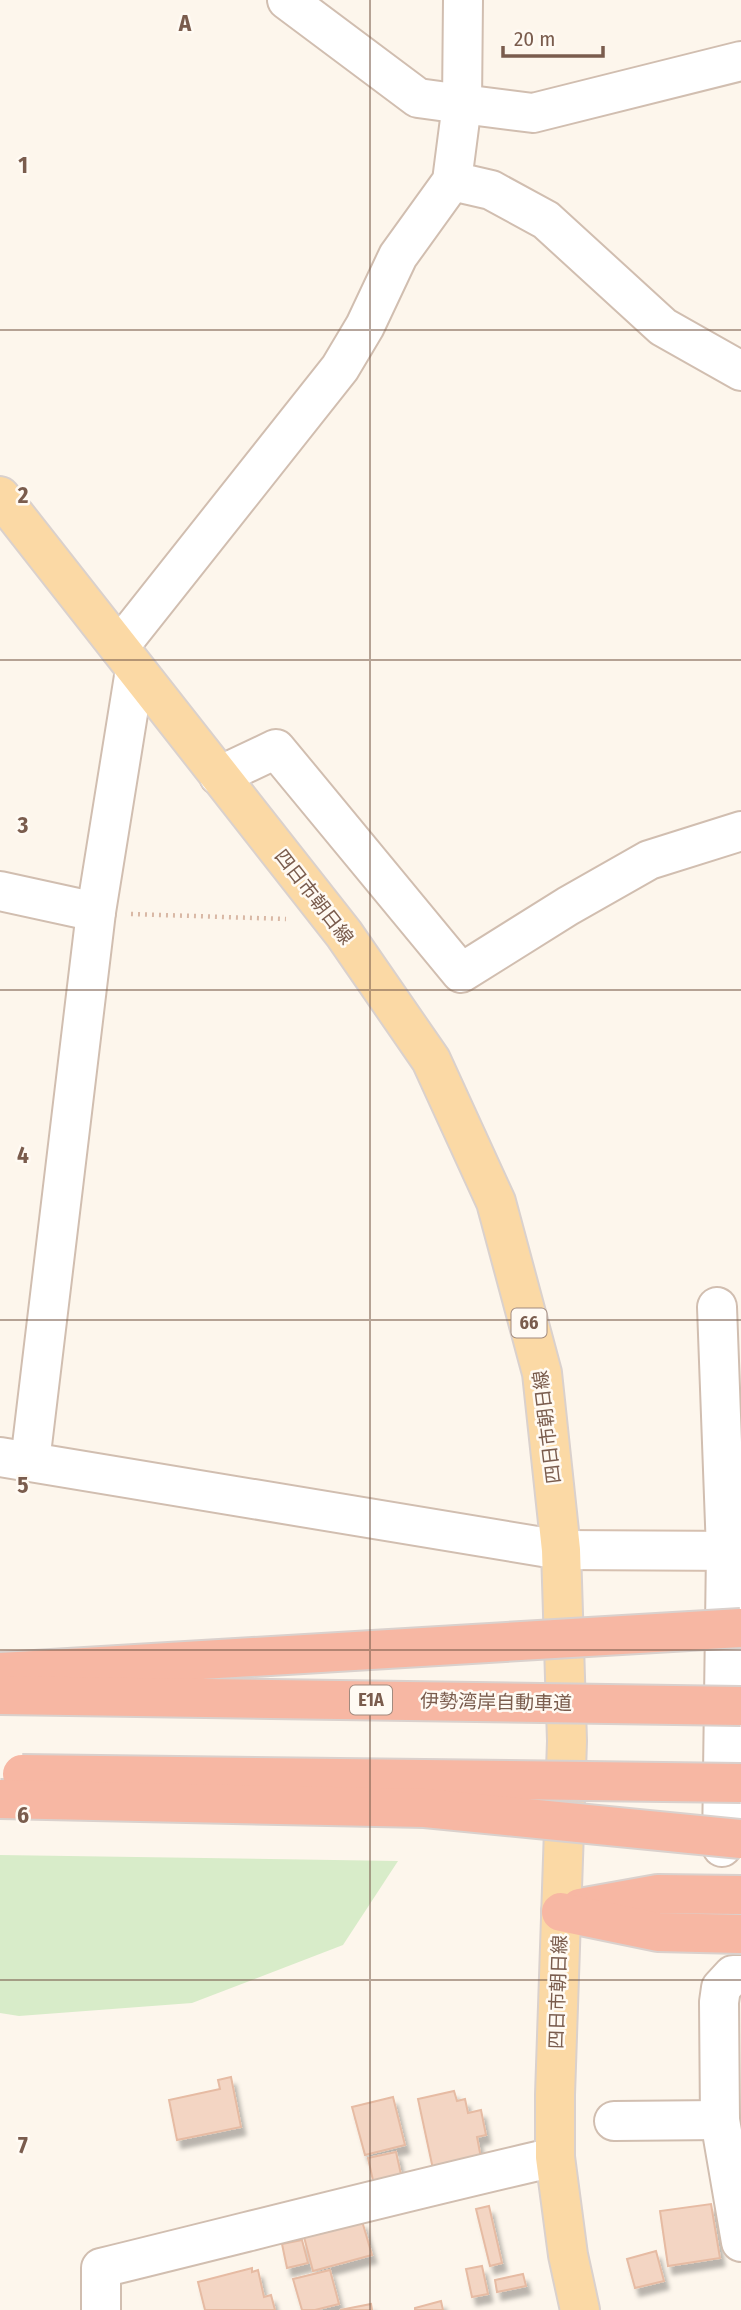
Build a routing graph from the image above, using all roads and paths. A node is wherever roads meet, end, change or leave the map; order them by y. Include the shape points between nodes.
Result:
1 (287, 0) edge
2 (463, 0) edge
3 (741, 61) edge
4 (462, 104) junction
5 (452, 181) junction
6 (741, 371) edge
7 (0, 496) edge
8 (127, 658) junction
9 (219, 776) junction
10 (741, 831) edge
11 (0, 891) edge
12 (96, 912) junction
13 (290, 919) dead end
14 (717, 1307) dead end
15 (15, 1460) edge
16 (561, 1550) junction
17 (733, 1551) edge
18 (741, 1628) edge
19 (0, 1672) edge
20 (0, 1695) edge
21 (741, 1706) edge
22 (0, 1773) edge
23 (741, 1783) edge
24 (0, 1800) edge
25 (732, 1843) edge
26 (741, 1895) edge
27 (561, 1912) junction
28 (741, 1934) edge
29 (741, 1975) edge
30 (720, 2120) junction
31 (614, 2121) dead end
32 (555, 2157) junction
33 (741, 2242) edge
34 (101, 2310) edge
35 (580, 2310) edge

1 - 4 street via 418,98
2 - 4 street
3 - 4 street via 533,113
4 - 5 street
5 - 6 street via 491,190 546,220 663,327
5 - 8 street via 398,257 340,368
7 - 8 main road, 四日市朝日線 / 66
8 - 9 main road, 四日市朝日線 / 66
8 - 12 street
9 - 10 street via 276,749 461,973 649,860
9 - 16 main road, 四日市朝日線 / 66 via 344,934 430,1060 496,1202 542,1373
11 - 12 street
12 - 13 path
12 - 15 street
14 - 17 street
15 - 16 street
16 - 17 street
16 - 27 main road, 四日市朝日線 / 66 via 568,1741
17 - 25 street
18 - 19 highway, bridge
20 - 21 highway, 伊勢湾岸自動車道 / E1A, bridge
22 - 23 highway, bridge
24 - 25 highway, bridge via 425,1808
26 - 27 highway via 658,1894
27 - 28 highway via 658,1932
27 - 32 main road, 四日市朝日線 / 66
29 - 30 street via 733,1975 721,1987
30 - 31 street
30 - 33 street
32 - 34 street via 100,2267
32 - 35 main road, 四日市朝日線 / 66

